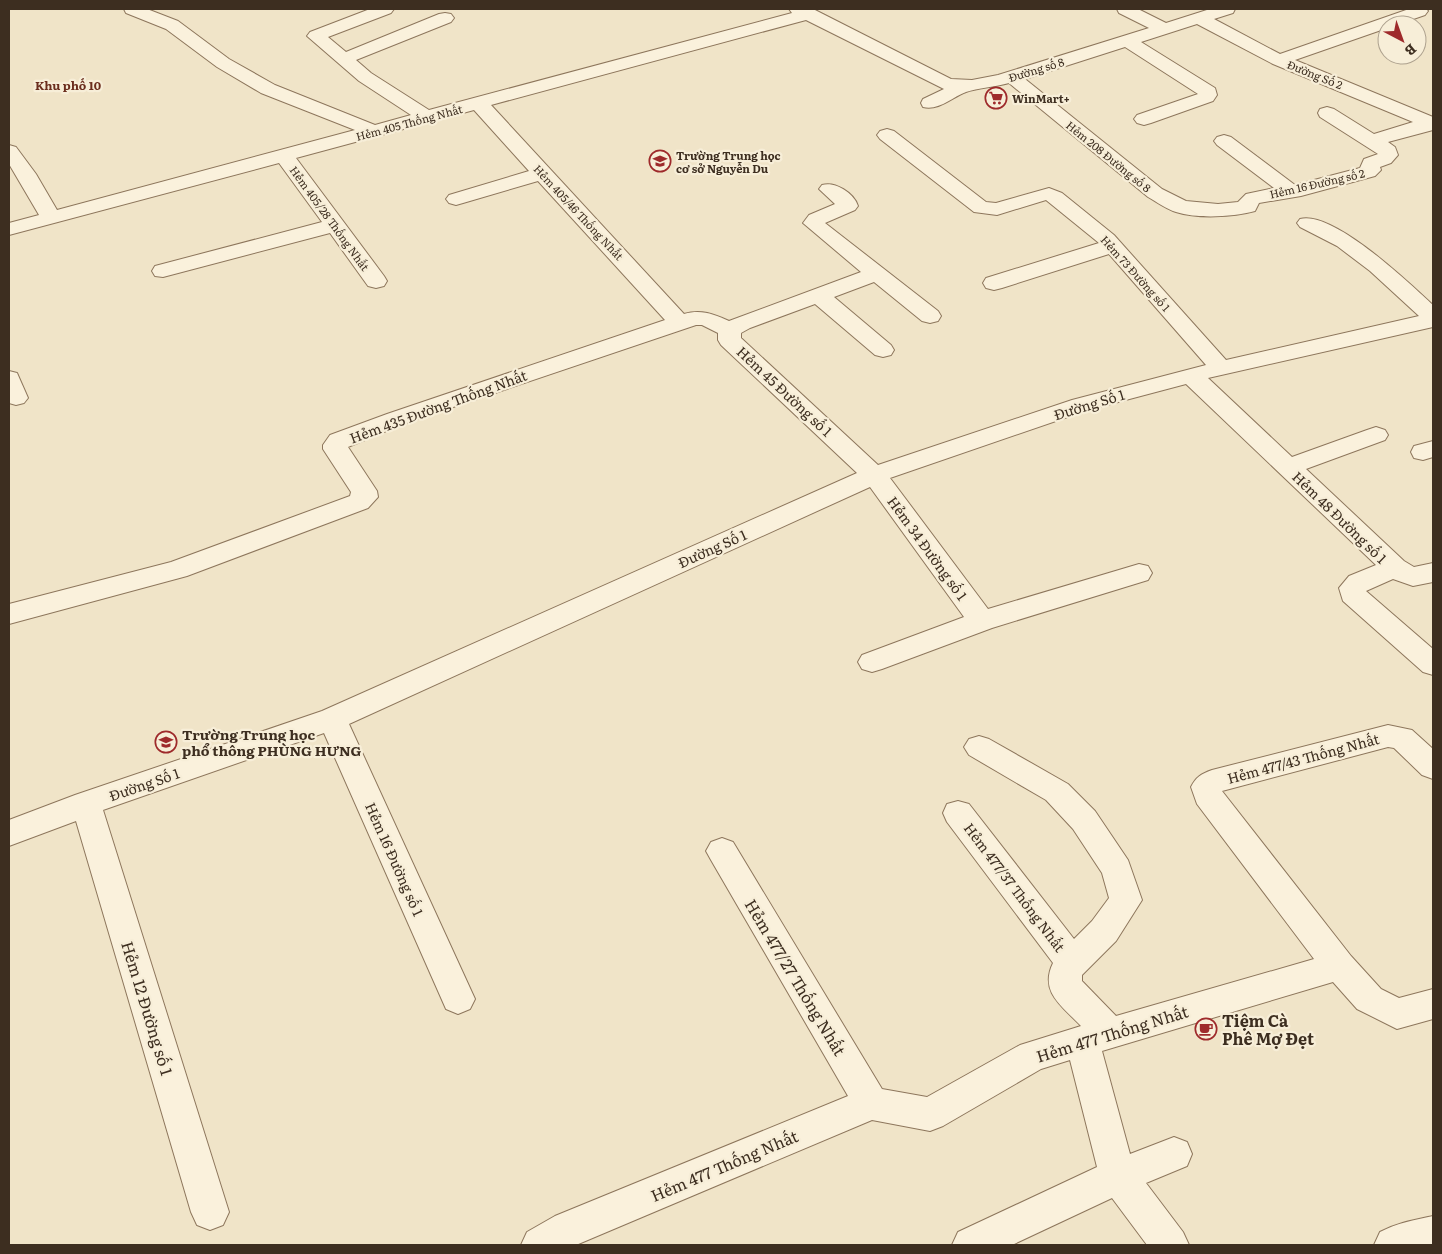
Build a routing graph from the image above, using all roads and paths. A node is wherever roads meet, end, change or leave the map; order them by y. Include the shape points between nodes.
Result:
1 (132, 9) edge
2 (385, 9) edge
3 (1125, 9) edge
4 (1221, 9) edge
5 (1419, 11) dead end
6 (803, 12) edge
7 (445, 18) dead end
8 (1199, 18) junction
9 (1165, 29) junction
10 (1128, 41) junction
11 (344, 59) junction
12 (1279, 60) junction
13 (1012, 77) junction
14 (961, 87) junction
15 (478, 103) junction
16 (930, 103) dead end
17 (1327, 113) dead end
18 (426, 116) junction
19 (1144, 119) dead end
20 (1432, 123) edge
21 (374, 131) junction
22 (888, 135) dead end
23 (1224, 141) dead end
24 (1372, 141) junction
25 (9, 151) edge
26 (284, 156) junction
27 (543, 173) junction
28 (829, 189) dead end
29 (1290, 191) junction
30 (456, 199) dead end
31 (1248, 207) joint
32 (51, 218) junction
33 (1307, 223) dead end
34 (335, 225) junction
35 (9, 229) edge
36 (1113, 246) junction
37 (163, 271) dead end
38 (876, 274) junction
39 (376, 281) dead end
40 (994, 283) dead end
41 (818, 295) junction
42 (930, 316) dead end
43 (679, 322) junction
44 (1430, 323) edge
45 (730, 330) junction
46 (883, 350) dead end
47 (1221, 368) junction
48 (1191, 375) junction
49 (1376, 435) dead end
50 (1288, 467) junction
51 (874, 475) junction
52 (1395, 568) junction
53 (1433, 572) edge
54 (1139, 573) dead end
55 (9, 614) edge
56 (982, 621) junction
57 (872, 662) dead end
58 (1433, 665) edge
59 (332, 719) junction
60 (979, 747) dead end
61 (1433, 767) edge
62 (86, 804) junction
63 (958, 813) dead end
64 (9, 833) edge
65 (722, 851) dead end
66 (1072, 962) junction
67 (1339, 966) junction
68 (458, 999) dead end
69 (1433, 1004) edge
70 (1096, 1037) junction
71 (871, 1103) junction
72 (1174, 1154) dead end
73 (1118, 1176) junction
74 (210, 1212) dead end
75 (1433, 1235) edge
76 (540, 1245) edge
77 (971, 1245) edge
78 (1170, 1245) edge
79 (1393, 1245) edge

1 - 21 street via 172,25 224,63 268,89
2 - 11 street via 316,36
3 - 9 street
4 - 8 street, Đường số 8
5 - 12 street
6 - 14 street, Đường số 8 via 947,84
6 - 15 street, Hẻm 405 Thống Nhất
7 - 11 street
8 - 9 street, Đường số 8
8 - 12 street, Đường Số 2
9 - 10 street, Đường số 8
10 - 13 street, Đường số 8
10 - 19 street via 1208,92 1206,97
11 - 18 street via 365,77
12 - 20 street, Đường Số 2
13 - 14 street, Đường số 8 via 985,85
13 - 31 street, Hẻm 208 Đường số 8 via 1155,194 1181,207 1218,210
14 - 16 street
15 - 18 street, Hẻm 405 Thống Nhất
15 - 27 street, Hẻm 405/46 Thống Nhất
17 - 24 street
18 - 21 street, Hẻm 405 Thống Nhất
20 - 24 street
21 - 26 street, Hẻm 405 Thống Nhất
22 - 36 street, Hẻm 73 Đường số 1 via 981,208 997,209 1049,194
23 - 29 street
24 - 29 street, Hẻm 16 Đường số 2 via 1388,151 1388,155 1371,163 1368,172
25 - 32 street
26 - 32 street, Hẻm 405 Thống Nhất
26 - 34 street, Hẻm 405/28 Thống Nhất
27 - 30 street
27 - 43 street, Hẻm 405/46 Thống Nhất
28 - 38 street via 848,206 813,223
29 - 31 street, Hẻm 16 Đường số 2 via 1253,198 1248,201
32 - 35 street, Hẻm 405 Thống Nhất
33 - 44 street via 1371,260
34 - 37 street
34 - 39 street, Hẻm 405/28 Thống Nhất
36 - 40 street
36 - 47 street, Hẻm 73 Đường số 1
38 - 41 street, Hẻm 45 Đường số 1
38 - 42 street
41 - 45 street, Hẻm 45 Đường số 1
41 - 46 street
43 - 45 street, Hẻm 435 Đường Thống Nhất via 706,319
43 - 55 street, Hẻm 435 Đường Thống Nhất via 339,441 335,449 364,491 365,497 359,502 178,569
44 - 47 street, Đường Số 1
45 - 51 street, Hẻm 45 Đường số 1 via 729,340
47 - 48 street, Đường Số 1
48 - 50 street, Hẻm 48 Đường số 1
48 - 51 street, Đường Số 1 via 1080,405
49 - 50 street
50 - 52 street, Hẻm 48 Đường số 1
51 - 56 street, Hẻm 34 Đường số 1
51 - 59 street, Đường Số 1
52 - 53 street via 1407,577 1419,578
52 - 58 street, Hẻm 48 Đường số 1 via 1358,583 1352,588 1353,594
54 - 56 street
56 - 57 street
59 - 62 street, Đường Số 1
59 - 68 street, Hẻm 16 Đường số 1
60 - 66 street, Hẻm 477/37 Thống Nhất via 1057,792 1084,820 1117,869 1126,900 1104,931
61 - 67 street, Hẻm 477/43 Thống Nhất via 1402,738 1388,736 1212,782 1206,787 1208,796
62 - 64 street, Đường Số 1
62 - 74 street, Hẻm 12 Đường số 1
63 - 66 street, Hẻm 477/37 Thống Nhất
65 - 71 street, Hẻm 477/27 Thống Nhất
66 - 70 street, Hẻm 477/37 Thống Nhất via 1065,973 1065,986
67 - 69 street via 1369,1000 1397,1014
67 - 70 street, Hẻm 477 Thống Nhất
70 - 71 street, Hẻm 477 Thống Nhất via 1032,1056 930,1114
70 - 73 street
71 - 76 street, Hẻm 477 Thống Nhất via 568,1229
72 - 73 street
73 - 77 street
73 - 78 street
75 - 79 street

